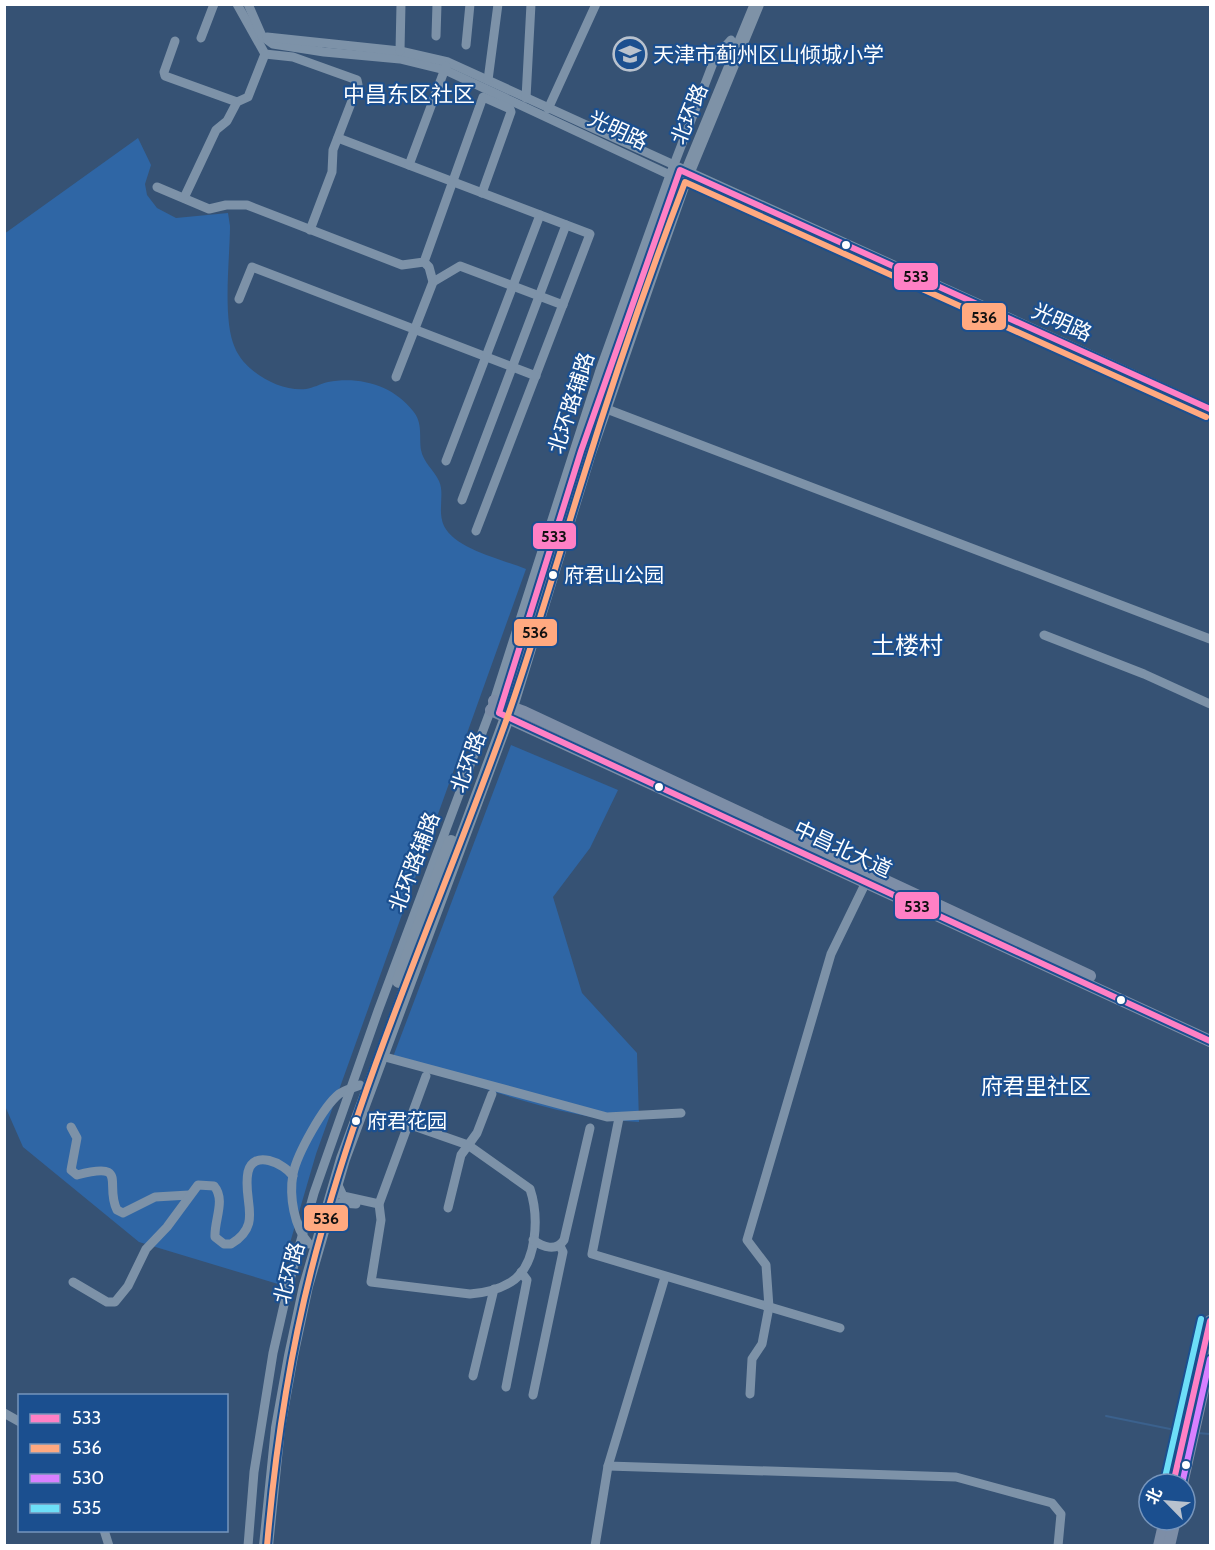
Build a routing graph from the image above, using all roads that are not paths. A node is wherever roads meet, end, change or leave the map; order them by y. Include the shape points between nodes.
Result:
1 (214, 4) edge
2 (237, 4) edge
3 (248, 4) edge
4 (401, 4) edge
5 (437, 4) edge
6 (470, 4) edge
7 (498, 4) edge
8 (531, 4) edge
9 (596, 4) edge
10 (748, 4) edge
11 (757, 4) edge
12 (262, 36) junction
13 (435, 36) dead end
14 (201, 38) dead end
15 (176, 41) dead end
16 (466, 45) dead end
17 (400, 51) junction
18 (265, 54) junction
19 (446, 66) junction
20 (488, 80) junction
21 (525, 99) junction
22 (237, 102) junction
23 (548, 109) junction
24 (338, 138) junction
25 (409, 165) junction
26 (679, 174) junction
27 (452, 181) junction
28 (157, 187) dead end
29 (482, 193) junction
30 (184, 198) junction
31 (540, 215) junction
32 (566, 225) junction
33 (310, 230) junction
34 (424, 261) junction
35 (433, 282) junction
36 (513, 286) junction
37 (539, 296) junction
38 (239, 299) dead end
39 (563, 305) junction
40 (415, 329) junction
41 (486, 356) junction
42 (513, 366) junction
43 (536, 376) junction
44 (396, 377) dead end
45 (604, 408) junction
46 (1210, 409) edge
47 (1210, 417) edge
48 (446, 461) dead end
49 (462, 500) dead end
50 (477, 531) dead end
51 (1044, 635) dead end
52 (1210, 639) edge
53 (1210, 704) edge
54 (501, 709) junction
55 (868, 877) junction
56 (1210, 1032) edge
57 (1210, 1041) edge
58 (385, 1057) dead end
59 (426, 1076) dead end
60 (355, 1087) junction
61 (492, 1094) dead end
62 (681, 1113) dead end
63 (619, 1118) junction
64 (408, 1124) junction
65 (71, 1127) dead end
66 (590, 1128) dead end
67 (468, 1145) junction
68 (296, 1165) junction
69 (286, 1167) junction
70 (292, 1176) junction
71 (336, 1181) junction
72 (189, 1195) junction
73 (379, 1207) junction
74 (447, 1208) dead end
75 (328, 1210) junction
76 (305, 1239) junction
77 (533, 1240) junction
78 (560, 1246) junction
79 (520, 1272) junction
80 (665, 1277) junction
81 (73, 1282) dead end
82 (494, 1289) junction
83 (769, 1307) junction
84 (1210, 1321) edge
85 (840, 1328) dead end
86 (1210, 1359) edge
87 (473, 1376) dead end
88 (506, 1387) dead end
89 (750, 1394) dead end
90 (533, 1395) dead end
91 (4, 1413) edge
92 (18, 1421) edge
93 (1191, 1426) junction
94 (1187, 1445) junction
95 (608, 1466) junction
96 (1177, 1472) edge
97 (1184, 1472) edge
98 (248, 1545) edge
99 (258, 1545) edge
100 (266, 1545) edge
101 (595, 1545) edge
102 (1058, 1545) edge

1 - 14 street
2 - 18 street
3 - 12 street
4 - 17 street
5 - 13 street
6 - 16 street
7 - 20 street
8 - 21 street
9 - 23 street
10 - 26 highway, 北环路
11 - 26 highway, 北环路
12 - 17 street, 光明路
12 - 19 street, 光明路 via 273,44 294,48
15 - 22 street via 165,76
17 - 19 street, 光明路
18 - 22 street via 248,97
18 - 24 street via 293,57 357,80
19 - 20 street, 光明路
19 - 25 street
19 - 26 street, 光明路
20 - 21 street, 光明路
21 - 23 street, 光明路
22 - 30 street via 227,121 216,129
23 - 26 street, 光明路
24 - 25 street
24 - 33 street via 332,172
25 - 27 street
26 - 45 highway, 北环路
26 - 46 street, 光明路
26 - 47 street, 光明路
26 - 54 highway, 北环路 via 589,430
27 - 29 street
27 - 29 street via 483,97 511,112
27 - 34 street
28 - 30 street
29 - 31 street
30 - 33 street via 209,209 247,205
31 - 32 street
31 - 36 street
32 - 37 street
32 - 39 street via 590,234
33 - 34 street via 402,265
34 - 35 street
35 - 36 street via 460,266
35 - 40 street
36 - 37 street
36 - 41 street
37 - 39 street
37 - 42 street
38 - 40 street via 252,267
39 - 43 street
40 - 41 street
40 - 44 street
41 - 42 street
41 - 48 street
42 - 43 street
42 - 49 street
43 - 50 street
45 - 52 street
45 - 54 highway, 北环路
51 - 53 street
54 - 55 main road, 中昌北大道
54 - 60 highway, 北环路
54 - 71 highway, 北环路
55 - 56 main road, 中昌北大道
55 - 57 main road, 中昌北大道
55 - 83 street via 831,954 747,1240 766,1265
58 - 63 street
59 - 64 street
60 - 68 street via 331,1102
60 - 76 highway, 北环路
61 - 67 street via 477,1133
62 - 63 street
63 - 80 street via 592,1254
64 - 67 street
64 - 73 street
65 - 72 street via 77,1138 71,1170 77,1175 99,1169 107,1172 115,1188 117,1210 123,1213 155,1197
66 - 78 street
67 - 74 street via 461,1155
67 - 77 street via 530,1189 536,1217
68 - 69 street
68 - 70 street
69 - 70 street
69 - 72 street via 262,1159 250,1167 251,1213 247,1230 231,1244 215,1237 220,1198 214,1186 198,1185
70 - 76 street via 296,1220
71 - 73 street via 343,1196
71 - 75 highway, 北环路
72 - 81 street via 178,1214 146,1249 128,1286 115,1302 107,1302
73 - 75 street via 341,1203
73 - 82 street via 381,1220 371,1282 470,1294
75 - 100 highway, 北环路 via 291,1356 278,1428
76 - 98 street via 273,1353 254,1472
76 - 99 highway, 北环路 via 264,1473
77 - 78 street via 553,1248
77 - 79 street
78 - 90 street via 563,1252
79 - 82 street via 512,1281
79 - 88 street via 527,1280
80 - 83 street
80 - 95 street
82 - 87 street
83 - 85 street
83 - 89 street via 762,1344 752,1359
84 - 93 main road
86 - 93 main road
91 - 92 street
93 - 94 main road
94 - 96 main road
94 - 97 main road
95 - 101 street
95 - 102 street via 956,1477 1052,1503 1061,1514

